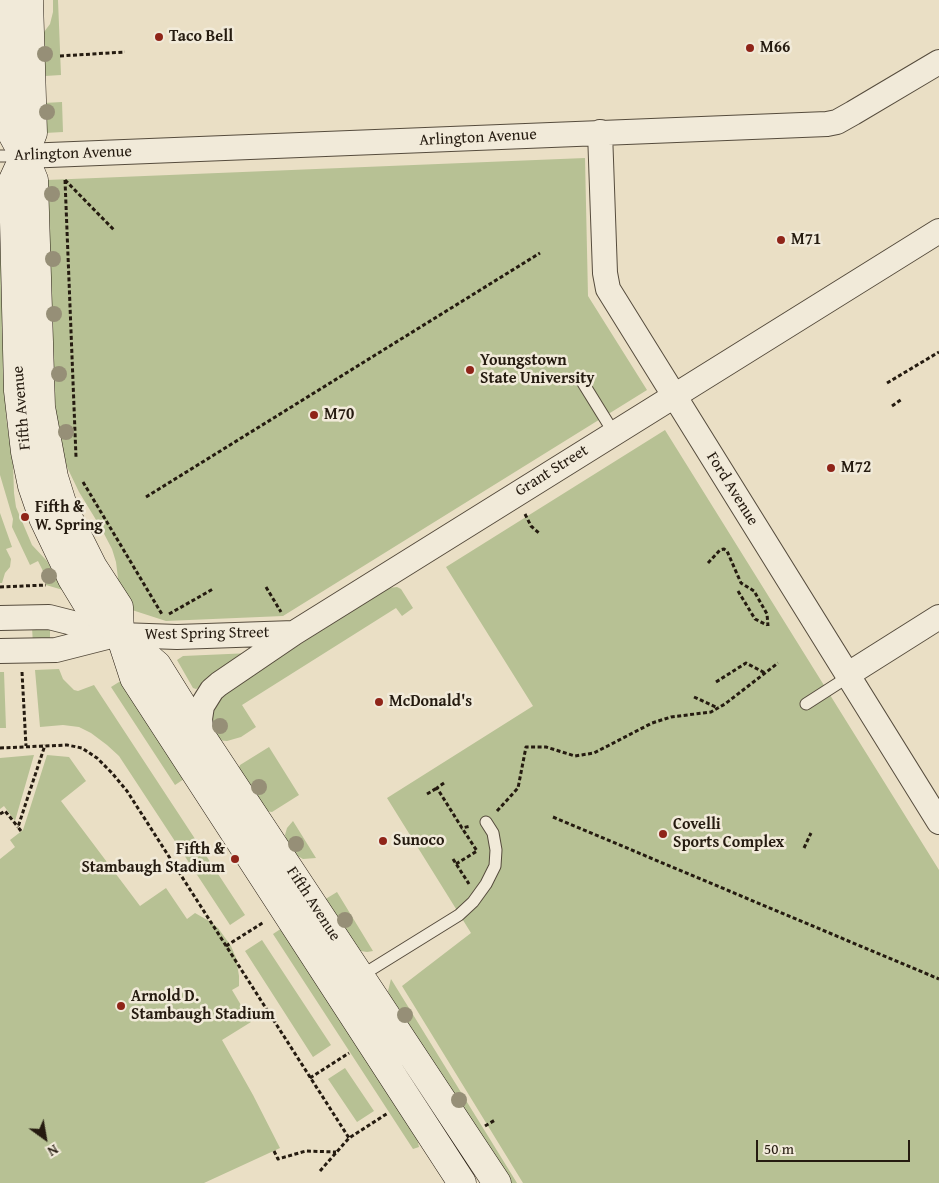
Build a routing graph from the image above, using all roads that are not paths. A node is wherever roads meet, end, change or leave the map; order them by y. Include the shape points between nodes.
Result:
1 (8, 0) edge
2 (29, 0) edge
3 (939, 62) edge
4 (600, 132) junction
5 (12, 156) edge
6 (939, 231) edge
7 (580, 378) dead end
8 (674, 396) junction
9 (614, 433) junction
10 (939, 617) edge
11 (0, 618) edge
12 (289, 624) junction
13 (120, 635) junction
14 (0, 651) edge
15 (848, 676) junction
16 (806, 704) dead end
17 (202, 737) junction
18 (486, 822) road end
19 (939, 822) edge
20 (348, 983) junction
21 (462, 1183) edge
22 (496, 1183) edge

1 - 5 main road
2 - 5 main road, Fifth Avenue via 33,134
3 - 4 street, Arlington Avenue via 837,122
4 - 5 street, Arlington Avenue
4 - 8 street, Ford Avenue via 608,289
5 - 13 main road, Fifth Avenue via 18,391 30,478 43,518 72,579 89,607
6 - 8 street, Grant Street
7 - 9 lane
8 - 9 street, Grant Street
8 - 15 street, Ford Avenue
9 - 12 street, Grant Street
10 - 15 street
11 - 13 street via 49,617
12 - 13 street, West Spring Street via 177,637
12 - 17 street, Grant Street via 212,690 200,712
13 - 14 street via 56,650
13 - 17 main road, Fifth Avenue via 157,665
13 - 20 main road, Fifth Avenue via 134,678
15 - 16 lane
15 - 19 street, Ford Avenue
17 - 20 main road, Fifth Avenue
18 - 20 lane via 493,833 495,866 477,897 459,915
20 - 21 main road, Fifth Avenue
20 - 22 main road, Fifth Avenue

